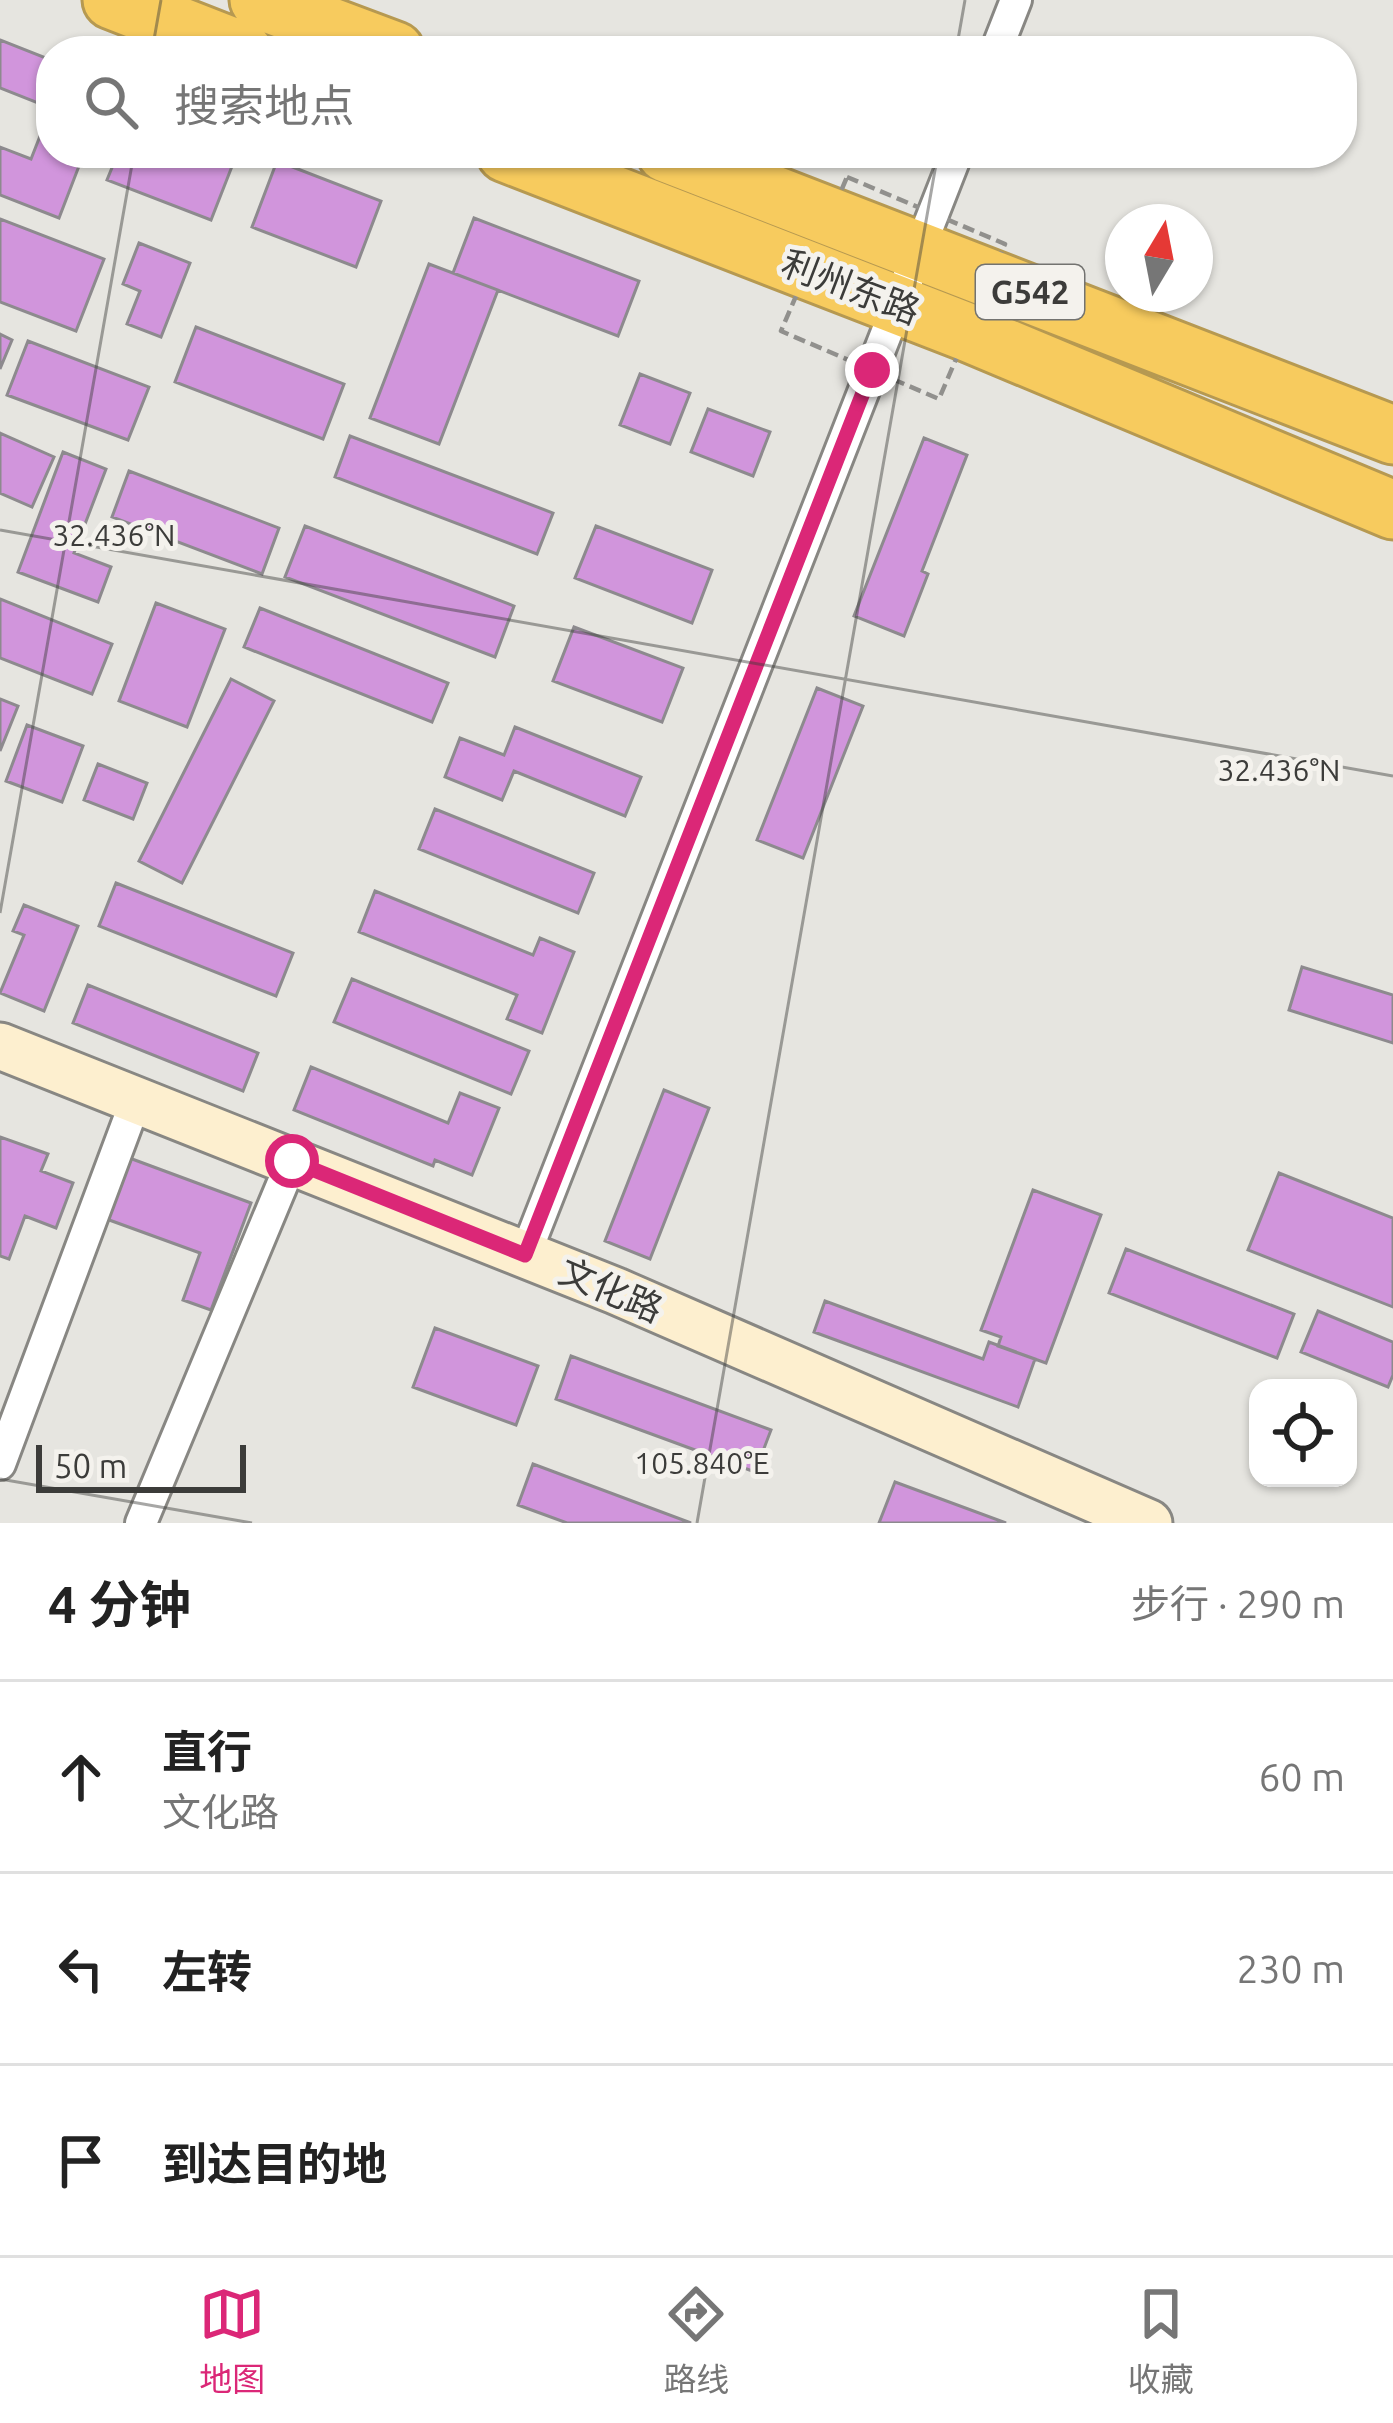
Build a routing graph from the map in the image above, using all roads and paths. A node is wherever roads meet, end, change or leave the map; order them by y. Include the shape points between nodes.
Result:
1 (112, 0) edge
2 (259, 0) edge
3 (1016, 0) edge
4 (204, 36) edge
5 (354, 36) edge
6 (1002, 36) edge
7 (545, 168) edge
8 (706, 168) edge
9 (951, 168) edge
10 (920, 249) junction
11 (898, 305) junction
12 (1393, 435) edge
13 (1393, 510) edge
14 (0, 1046) edge
15 (136, 1100) junction
16 (292, 1161) junction
17 (525, 1255) junction
18 (0, 1464) edge
19 (141, 1523) edge
20 (1149, 1523) edge

1 - 4 highway
2 - 5 highway
3 - 6 street
7 - 11 highway, 利州东路 / G542
8 - 10 highway, 利州东路 / G542
9 - 10 street
10 - 11 street
10 - 12 highway, 利州东路 / G542
11 - 13 highway, 利州东路 / G542
11 - 17 street
14 - 15 street, 文化路
15 - 16 street, 文化路
15 - 18 street
16 - 17 street, 文化路
16 - 19 street
17 - 20 street, 文化路

